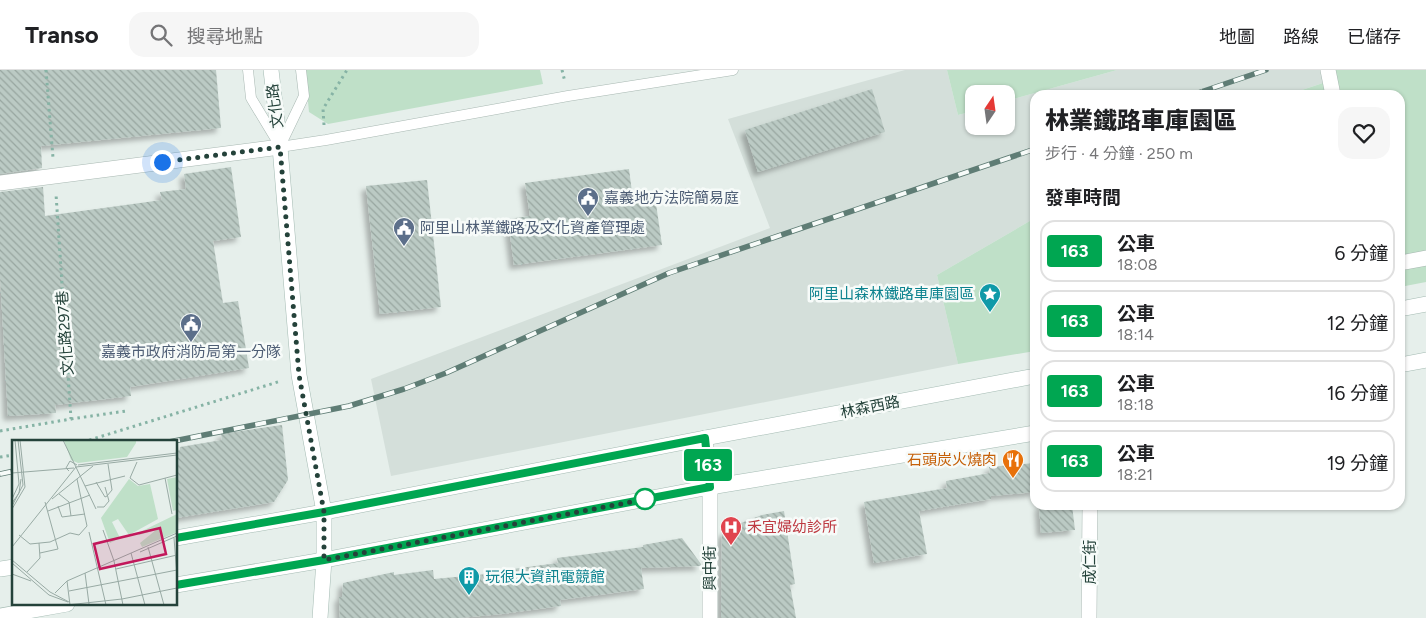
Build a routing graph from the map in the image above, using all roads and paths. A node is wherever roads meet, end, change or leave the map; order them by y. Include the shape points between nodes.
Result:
1 (46, 70) edge
2 (248, 70) edge
3 (270, 70) edge
4 (301, 70) edge
5 (347, 70) edge
6 (733, 70) edge
7 (1328, 70) edge
8 (1332, 90) edge
9 (326, 140) junction
10 (280, 147) junction
11 (55, 176) junction
12 (0, 184) edge
13 (1426, 258) edge
14 (1405, 262) edge
15 (1426, 304) edge
16 (1405, 308) edge
17 (1426, 360) edge
18 (1405, 364) edge
19 (299, 375) junction
20 (1030, 377) edge
21 (126, 411) dead end
22 (71, 419) junction
23 (0, 431) edge
24 (1030, 434) edge
25 (705, 438) junction
26 (89, 440) edge
27 (710, 487) junction
28 (1090, 510) edge
29 (324, 512) junction
30 (178, 538) edge
31 (324, 560) junction
32 (178, 585) edge
33 (56, 606) edge
34 (0, 616) edge
35 (320, 618) edge
36 (710, 618) edge
37 (1089, 618) edge

1 - 11 path, 文化路297巷
2 - 10 lane via 251,98
3 - 10 main road, 文化路
4 - 10 lane via 304,96
5 - 9 path via 322,109
6 - 9 lane
7 - 8 main road
9 - 10 lane
10 - 11 main road
10 - 19 main road, 文化路
11 - 12 main road
11 - 22 path, 文化路297巷
13 - 14 main road
15 - 16 main road
17 - 18 main road
19 - 26 path
19 - 29 main road, 文化路
20 - 25 main road, 林森西路
21 - 22 path
22 - 23 path
24 - 27 main road
25 - 27 main road
25 - 29 main road, 林森西路
27 - 31 main road
27 - 36 main road, 興中街
28 - 37 main road, 成仁街
29 - 30 main road, 林森西路
29 - 31 main road, 文化路
31 - 32 main road
31 - 35 main road, 文化路
33 - 34 main road

